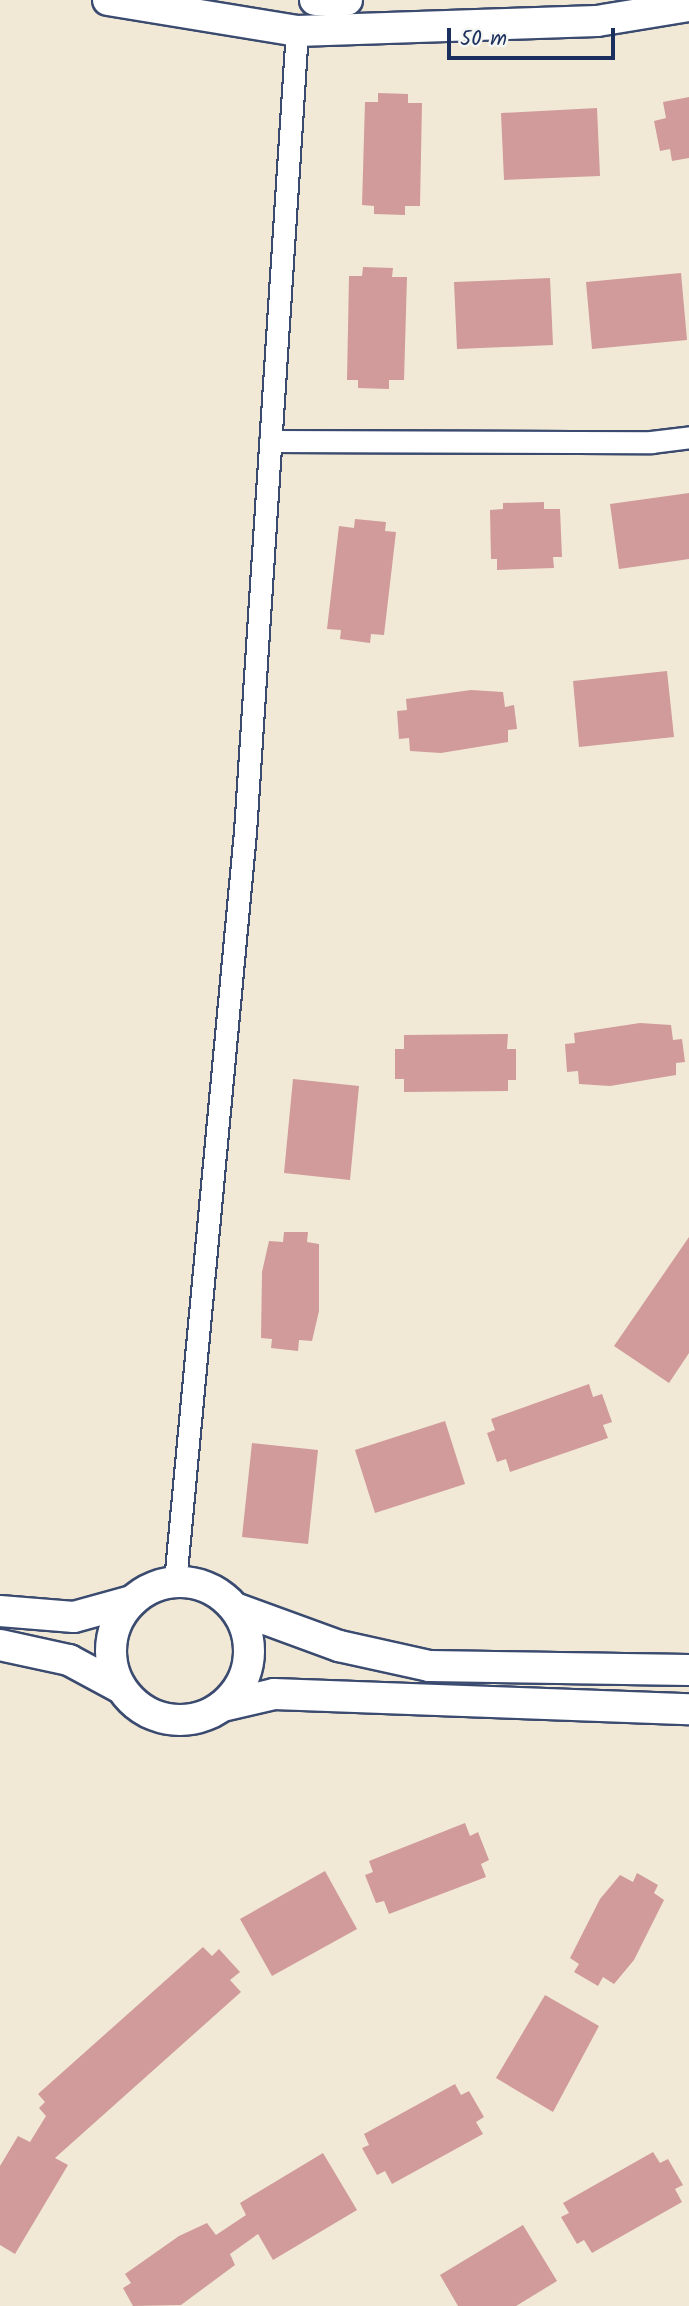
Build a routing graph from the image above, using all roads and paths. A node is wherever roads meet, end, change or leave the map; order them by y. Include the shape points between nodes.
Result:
1 (108, 0) edge
2 (316, 0) edge
3 (347, 0) edge
4 (689, 6) edge
5 (297, 31) junction
6 (689, 437) edge
7 (270, 441) junction
8 (175, 1582) junction
9 (132, 1601) junction
10 (235, 1608) junction
11 (0, 1611) edge
12 (0, 1645) edge
13 (689, 1670) edge
14 (121, 1688) junction
15 (223, 1706) junction
16 (689, 1709) edge

1 - 5 street
2 - 3 street
4 - 5 street via 597,21
5 - 7 street
6 - 7 street via 651,442
7 - 8 street via 245,832
8 - 9 street via 152,1587
8 - 10 street via 199,1584
9 - 11 street via 74,1617
9 - 14 street via 118,1620 111,1642 112,1667
10 - 13 street via 340,1646 429,1666
10 - 15 street via 250,1648 238,1690
12 - 14 street via 69,1660
14 - 15 street via 137,1706 158,1717 182,1721
15 - 16 street via 274,1694

